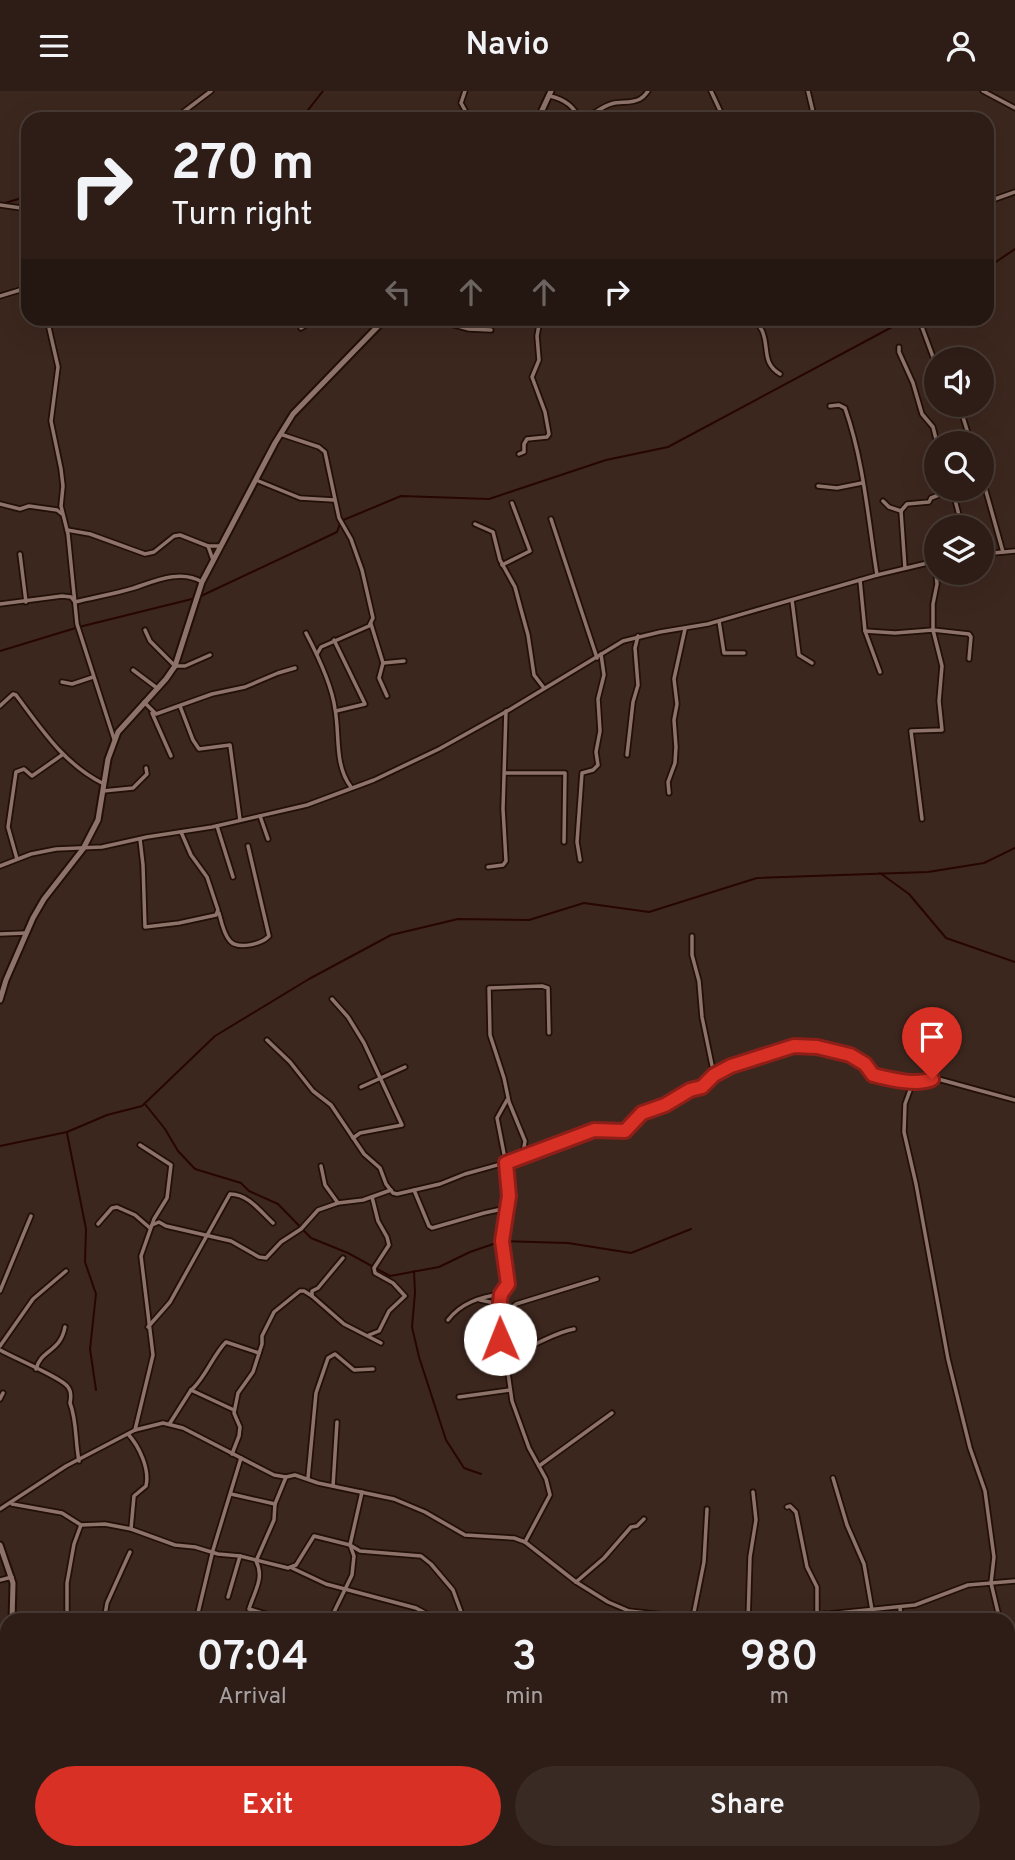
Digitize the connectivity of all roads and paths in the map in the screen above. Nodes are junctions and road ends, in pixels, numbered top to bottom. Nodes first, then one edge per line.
1 (211, 91) edge
2 (465, 91) edge
3 (648, 91) edge
4 (711, 91) edge
5 (808, 91) edge
6 (983, 91) edge
7 (551, 93) edge
8 (1015, 108) edge
9 (183, 112) edge
10 (466, 112) edge
11 (542, 112) edge
12 (575, 112) edge
13 (598, 112) edge
14 (721, 112) edge
15 (813, 112) dead end
16 (1015, 192) edge
17 (994, 200) edge
18 (0, 205) edge
19 (21, 208) edge
20 (21, 290) edge
21 (0, 296) edge
22 (49, 326) edge
23 (379, 326) edge
24 (456, 326) edge
25 (539, 326) edge
26 (758, 326) edge
27 (922, 326) edge
28 (491, 330) dead end
29 (899, 347) dead end
30 (929, 347) edge
31 (780, 374) dead end
32 (830, 406) dead end
33 (934, 431) edge
34 (280, 434) junction
35 (519, 454) dead end
36 (255, 480) junction
37 (862, 484) junction
38 (818, 486) dead end
39 (334, 500) junction
40 (883, 501) dead end
41 (930, 501) edge
42 (989, 501) edge
43 (512, 503) dead end
44 (0, 504) edge
45 (901, 511) junction
46 (62, 514) junction
47 (551, 519) dead end
48 (475, 524) dead end
49 (67, 530) junction
50 (208, 545) junction
51 (220, 546) junction
52 (1015, 551) edge
53 (1003, 552) junction
54 (994, 553) edge
55 (20, 554) dead end
56 (213, 560) junction
57 (924, 564) edge
58 (502, 565) junction
59 (905, 568) junction
60 (877, 575) junction
61 (860, 580) junction
62 (202, 582) junction
63 (937, 585) edge
64 (792, 600) junction
65 (75, 601) junction
66 (26, 602) junction
67 (0, 604) edge
68 (719, 621) junction
69 (371, 624) junction
70 (685, 629) junction
71 (145, 630) dead end
72 (933, 630) junction
73 (865, 631) junction
74 (306, 633) dead end
75 (638, 636) junction
76 (334, 640) junction
77 (744, 653) dead end
78 (317, 654) junction
79 (211, 655) dead end
80 (599, 656) junction
81 (969, 659) dead end
82 (404, 661) dead end
83 (383, 663) junction
84 (812, 663) dead end
85 (174, 666) junction
86 (295, 668) dead end
87 (134, 670) dead end
88 (880, 672) dead end
89 (93, 677) junction
90 (62, 681) dead end
91 (158, 688) junction
92 (544, 688) junction
93 (387, 696) dead end
94 (144, 702) junction
95 (180, 705) junction
96 (0, 706) edge
97 (336, 711) junction
98 (506, 711) junction
99 (152, 713) junction
100 (114, 739) junction
101 (62, 755) junction
102 (628, 755) dead end
103 (171, 756) dead end
104 (146, 768) dead end
105 (505, 773) junction
106 (104, 787) junction
107 (351, 787) junction
108 (669, 793) dead end
109 (260, 816) junction
110 (240, 820) junction
111 (922, 820) dead end
112 (217, 826) junction
113 (181, 832) junction
114 (140, 838) junction
115 (268, 839) dead end
116 (564, 842) dead end
117 (248, 846) dead end
118 (83, 849) junction
119 (17, 859) junction
120 (580, 860) dead end
121 (0, 866) edge
122 (488, 867) dead end
123 (233, 877) dead end
124 (218, 912) junction
125 (27, 933) junction
126 (0, 935) edge
127 (692, 936) dead end
128 (332, 999) dead end
129 (0, 1000) edge
130 (549, 1033) dead end
131 (267, 1040) dead end
132 (405, 1067) dead end
133 (714, 1075) junction
134 (379, 1079) junction
135 (913, 1082) junction
136 (361, 1087) dead end
137 (508, 1099) junction
138 (1015, 1100) edge
139 (353, 1138) junction
140 (140, 1145) dead end
141 (521, 1157) junction
142 (506, 1163) junction
143 (321, 1165) dead end
144 (391, 1190) junction
145 (414, 1190) junction
146 (372, 1197) junction
147 (338, 1203) junction
148 (508, 1208) junction
149 (32, 1216) dead end
150 (273, 1223) dead end
151 (98, 1224) dead end
152 (150, 1227) junction
153 (207, 1234) junction
154 (343, 1258) dead end
155 (66, 1271) dead end
156 (597, 1279) dead end
157 (0, 1291) edge
158 (501, 1294) junction
159 (312, 1297) junction
160 (478, 1299) junction
161 (499, 1310) junction
162 (448, 1320) dead end
163 (499, 1322) junction
164 (65, 1327) dead end
165 (148, 1327) junction
166 (574, 1329) dead end
167 (369, 1335) junction
168 (381, 1343) dead end
169 (0, 1348) edge
170 (259, 1353) junction
171 (505, 1353) junction
172 (36, 1369) junction
173 (373, 1369) dead end
174 (191, 1390) junction
175 (510, 1390) junction
176 (3, 1393) dead end
177 (460, 1397) dead end
178 (0, 1399) edge
179 (234, 1410) junction
180 (611, 1413) dead end
181 (337, 1422) dead end
182 (170, 1423) junction
183 (135, 1430) junction
184 (128, 1434) junction
185 (232, 1454) junction
186 (241, 1458) junction
187 (79, 1461) junction
188 (539, 1466) junction
189 (286, 1477) junction
190 (308, 1478) junction
191 (833, 1478) dead end
192 (333, 1486) junction
193 (362, 1492) junction
194 (753, 1492) dead end
195 (231, 1494) junction
196 (10, 1503) junction
197 (275, 1504) junction
198 (788, 1507) dead end
199 (0, 1509) edge
200 (707, 1509) dead end
201 (644, 1519) dead end
202 (81, 1525) junction
203 (131, 1529) junction
204 (525, 1542) junction
205 (0, 1545) edge
206 (350, 1545) junction
207 (130, 1552) dead end
208 (213, 1552) junction
209 (240, 1556) junction
210 (256, 1561) junction
211 (292, 1568) junction
212 (12, 1577) junction
213 (0, 1580) edge
214 (1015, 1581) edge
215 (576, 1582) junction
216 (991, 1583) junction
217 (347, 1588) junction
218 (229, 1597) dead end
219 (900, 1607) junction
220 (872, 1611) junction
221 (13, 1613) edge
222 (67, 1613) edge
223 (105, 1613) edge
224 (198, 1613) edge
225 (263, 1613) edge
226 (334, 1613) edge
227 (426, 1613) edge
228 (461, 1613) edge
229 (640, 1613) edge
230 (694, 1613) edge
231 (748, 1613) edge
232 (817, 1613) edge
233 (840, 1613) edge
234 (900, 1613) edge
235 (998, 1613) edge

1 - 9 street
2 - 10 street
3 - 13 street
4 - 14 street
5 - 15 street
6 - 8 street
7 - 11 main road
7 - 12 street
16 - 17 street
18 - 19 street
20 - 21 street
22 - 46 street
23 - 34 main road
24 - 28 street
25 - 35 street
26 - 31 street
27 - 30 street
29 - 33 street
32 - 37 street
34 - 36 main road
34 - 39 street
36 - 39 street
36 - 51 main road
37 - 38 street
37 - 60 street
39 - 69 street
40 - 45 street
41 - 45 street
42 - 53 street
43 - 58 street
44 - 46 street
45 - 59 street
46 - 49 street
47 - 80 street
48 - 58 street
49 - 50 street
49 - 65 street
50 - 51 street
50 - 56 street
51 - 56 main road
52 - 53 street
53 - 54 street
55 - 66 street
56 - 62 main road
57 - 59 street
58 - 92 street
59 - 60 street
60 - 61 street
61 - 64 street
61 - 73 street
62 - 65 street
62 - 85 main road
63 - 72 street
64 - 68 street
64 - 84 street
65 - 66 street
65 - 89 street
66 - 67 street
68 - 70 street
68 - 77 street
69 - 76 street
69 - 83 street
70 - 75 street
70 - 108 street
71 - 85 street
72 - 73 street
72 - 81 street
72 - 111 street
73 - 88 street
74 - 78 street
75 - 80 street
75 - 102 street
76 - 78 street
76 - 97 street
78 - 97 street
79 - 85 street
80 - 92 street
80 - 120 street
82 - 83 street
83 - 93 street
85 - 91 main road
86 - 95 street
87 - 91 street
89 - 90 street
89 - 100 street
91 - 94 main road
92 - 98 street
94 - 99 street
94 - 100 main road
95 - 99 street
95 - 110 street
96 - 101 street
97 - 107 street
98 - 105 street
98 - 107 street
99 - 103 street
100 - 106 main road
101 - 106 street
101 - 119 street
104 - 106 street
105 - 116 street
105 - 122 street
106 - 118 main road
107 - 109 street
109 - 110 street
109 - 115 street
110 - 112 street
112 - 113 street
112 - 123 street
113 - 114 street
113 - 124 street
114 - 118 street
114 - 124 street
117 - 124 street
118 - 119 street
118 - 125 main road
119 - 121 street
125 - 126 street
125 - 129 main road
127 - 133 street
128 - 134 street
130 - 137 street
131 - 139 street
132 - 134 street
133 - 135 street
133 - 141 street
134 - 136 street
134 - 139 street
135 - 138 street
135 - 216 street
137 - 141 street
137 - 142 street
139 - 144 street
140 - 152 street
141 - 142 street
142 - 145 street
142 - 148 street
143 - 147 street
144 - 145 street
144 - 146 street
145 - 148 street
146 - 147 street
146 - 167 street
147 - 153 street
148 - 158 street
149 - 157 street
150 - 153 street
151 - 152 street
152 - 153 street
152 - 165 street
153 - 165 street
154 - 159 street
155 - 169 street
156 - 163 street
158 - 160 street
158 - 161 street
159 - 167 street
159 - 170 street
160 - 161 street
160 - 162 street
161 - 163 street
163 - 171 street
164 - 172 street
165 - 183 street
166 - 171 street
167 - 168 street
169 - 172 street
170 - 174 street
170 - 179 street
171 - 175 street
172 - 187 street
173 - 190 street
174 - 179 street
174 - 182 street
175 - 177 street
175 - 188 street
176 - 178 street
179 - 185 street
180 - 188 street
181 - 192 street
182 - 183 street
182 - 185 street
183 - 184 street
184 - 187 street
184 - 203 street
185 - 186 street
186 - 189 street
186 - 195 street
187 - 196 street
188 - 204 street
189 - 190 street
189 - 197 street
190 - 192 street
191 - 220 street
192 - 193 street
193 - 204 street
193 - 206 street
194 - 231 street
195 - 197 street
195 - 208 street
196 - 199 street
196 - 202 street
197 - 210 street
198 - 232 street
200 - 230 street
201 - 215 street
202 - 203 street
202 - 222 street
203 - 208 street
204 - 215 street
205 - 212 main road
206 - 211 street
206 - 217 street
206 - 228 street
207 - 223 street
208 - 209 street
208 - 224 street
209 - 210 street
209 - 218 street
210 - 211 street
210 - 225 street
211 - 217 street
212 - 213 street
212 - 221 main road
214 - 216 street
215 - 229 street
216 - 219 street
216 - 235 street
217 - 226 street
217 - 227 street
219 - 220 street
219 - 234 street
220 - 233 street

